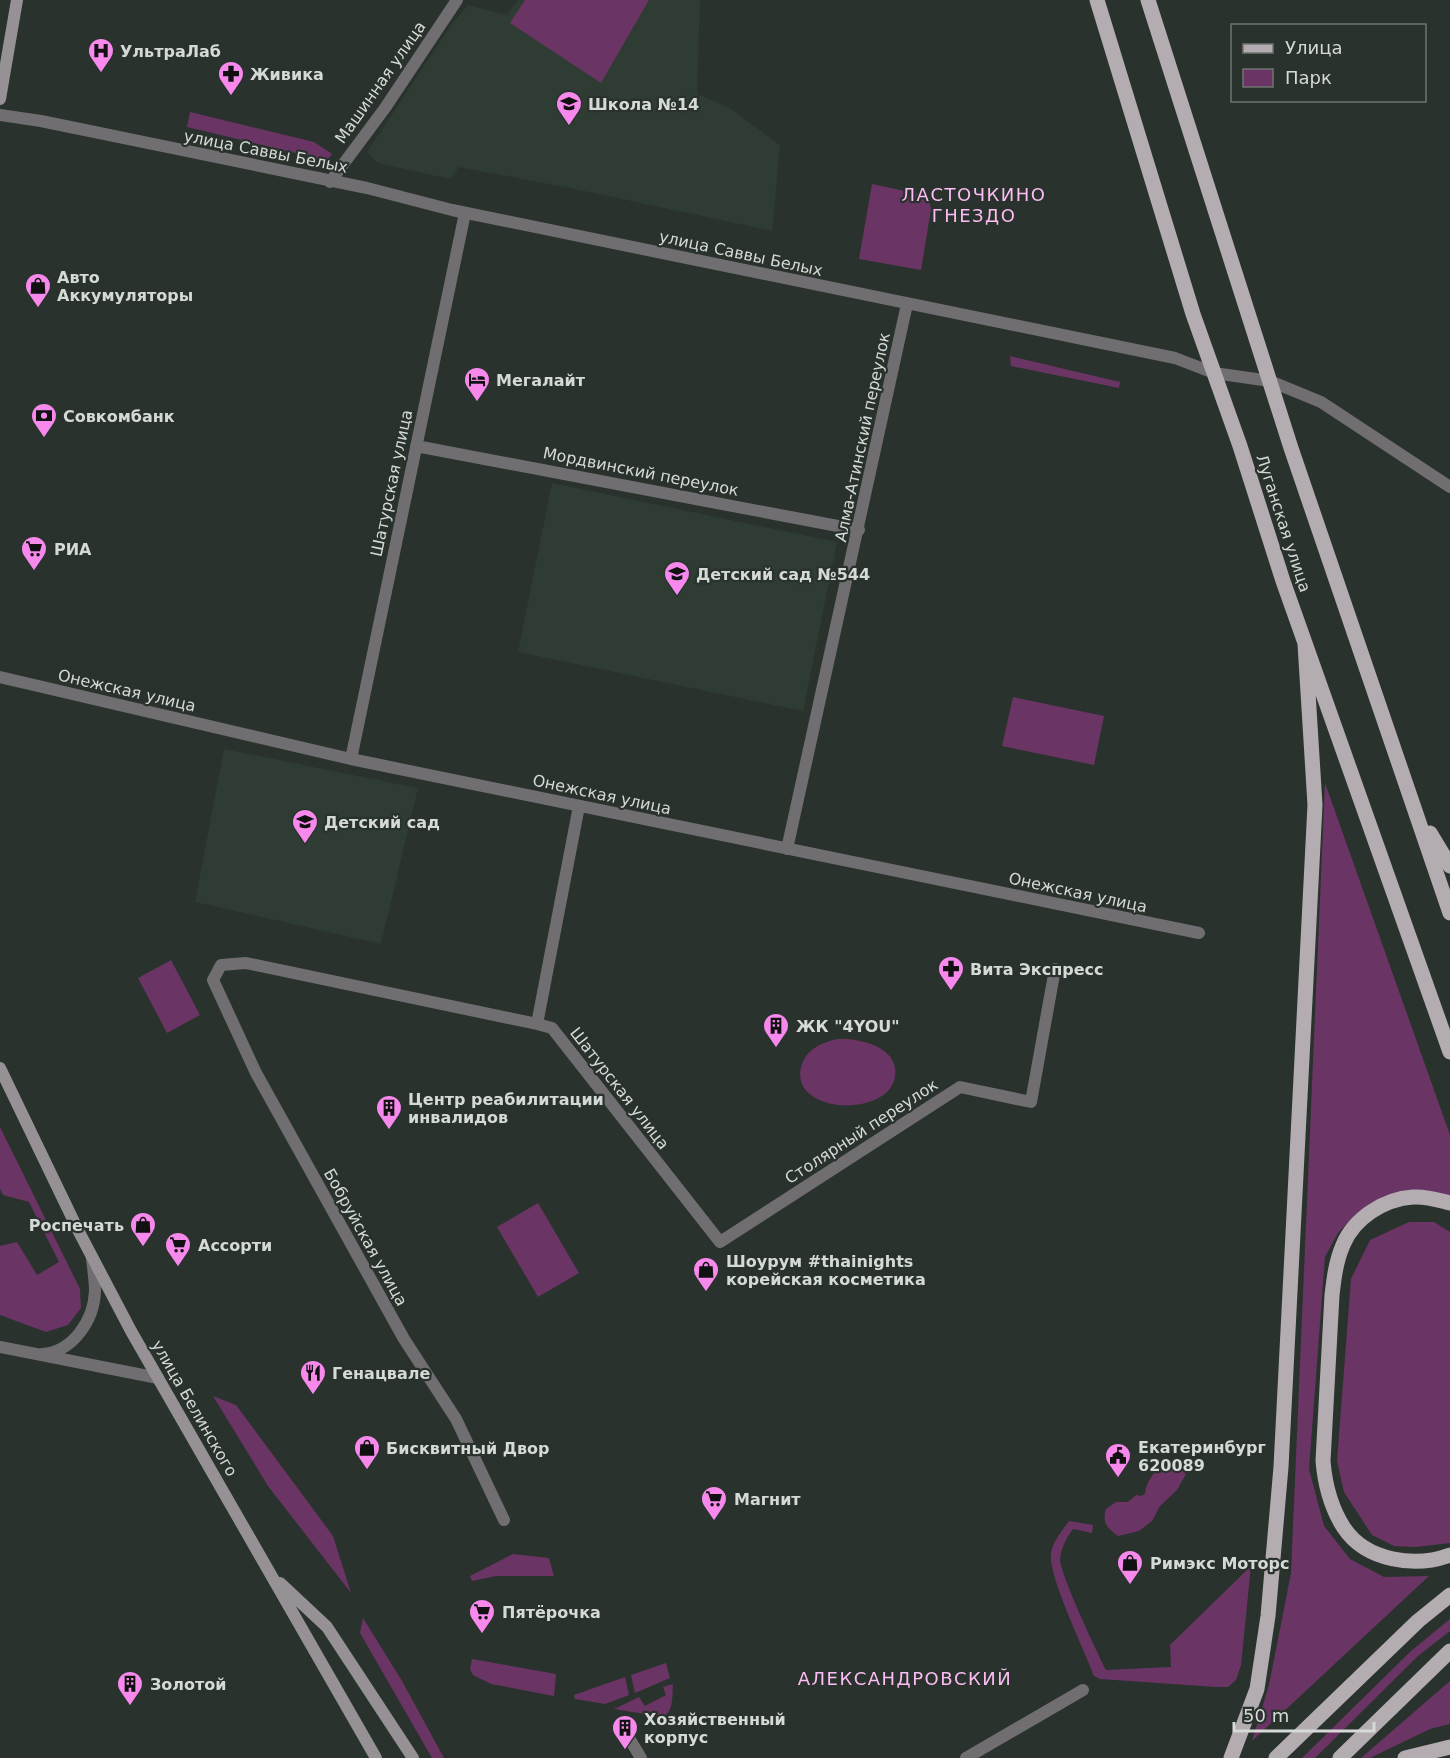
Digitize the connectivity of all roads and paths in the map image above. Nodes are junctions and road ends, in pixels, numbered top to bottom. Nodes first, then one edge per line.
1 (17, 0) edge
2 (457, 0) edge
3 (1097, 0) edge
4 (1148, 0) edge
5 (0, 99) edge
6 (0, 115) edge
7 (330, 182) junction
8 (465, 213) junction
9 (907, 304) junction
10 (1214, 373) junction
11 (1270, 381) junction
12 (416, 446) junction
13 (1450, 487) edge
14 (859, 530) junction
15 (1305, 644) junction
16 (0, 677) edge
17 (351, 759) junction
18 (1403, 775) junction
19 (579, 806) junction
20 (787, 849) junction
21 (1450, 866) edge
22 (1450, 914) edge
23 (1199, 933) dead end
24 (1055, 969) dead end
25 (537, 1024) junction
26 (1450, 1052) edge
27 (0, 1068) edge
28 (1450, 1203) edge
29 (720, 1242) joint
30 (92, 1258) junction
31 (0, 1347) edge
32 (35, 1355) junction
33 (158, 1378) junction
34 (504, 1520) dead end
35 (1450, 1555) edge
36 (273, 1576) junction
37 (1450, 1595) edge
38 (1450, 1651) edge
39 (1083, 1690) dead end
40 (623, 1728) dead end
41 (1450, 1747) edge
42 (376, 1758) edge
43 (413, 1758) edge
44 (641, 1758) edge
45 (966, 1758) edge
46 (1231, 1758) edge
47 (1276, 1758) edge
48 (1340, 1758) edge
49 (1405, 1758) edge

1 - 5 main road
2 - 7 street, Машинная улица
3 - 10 main road, Луганская улица
4 - 11 main road, Луганская улица
6 - 7 street, улица Саввы Белых
7 - 8 street, улица Саввы Белых
8 - 9 street, улица Саввы Белых
8 - 12 street, Шатурская улица
9 - 10 street, улица Саввы Белых
9 - 14 street, Алма-Атинский переулок
10 - 11 street, улица Саввы Белых
10 - 15 main road, Луганская улица
11 - 13 street, улица Саввы Белых
11 - 18 main road, Луганская улица
12 - 14 street, Мордвинский переулок
12 - 17 street, Шатурская улица
14 - 20 street, Алма-Атинский переулок
15 - 26 main road, Луганская улица
15 - 46 main road
16 - 17 street, Онежская улица
17 - 19 street, Онежская улица
18 - 21 main road
18 - 22 main road, Луганская улица
19 - 20 street, Онежская улица
19 - 25 street
20 - 23 street, Онежская улица
24 - 29 street, Столярный переулок
25 - 29 street, Шатурская улица
25 - 34 street, Бобруйская улица
27 - 30 main road, улица Белинского
28 - 35 main road
30 - 32 street
30 - 33 main road, улица Белинского
31 - 32 street
32 - 33 street
33 - 36 main road, улица Белинского
36 - 42 main road, улица Белинского
36 - 43 main road
37 - 47 main road
38 - 48 main road
39 - 45 street
40 - 44 street
41 - 49 main road

